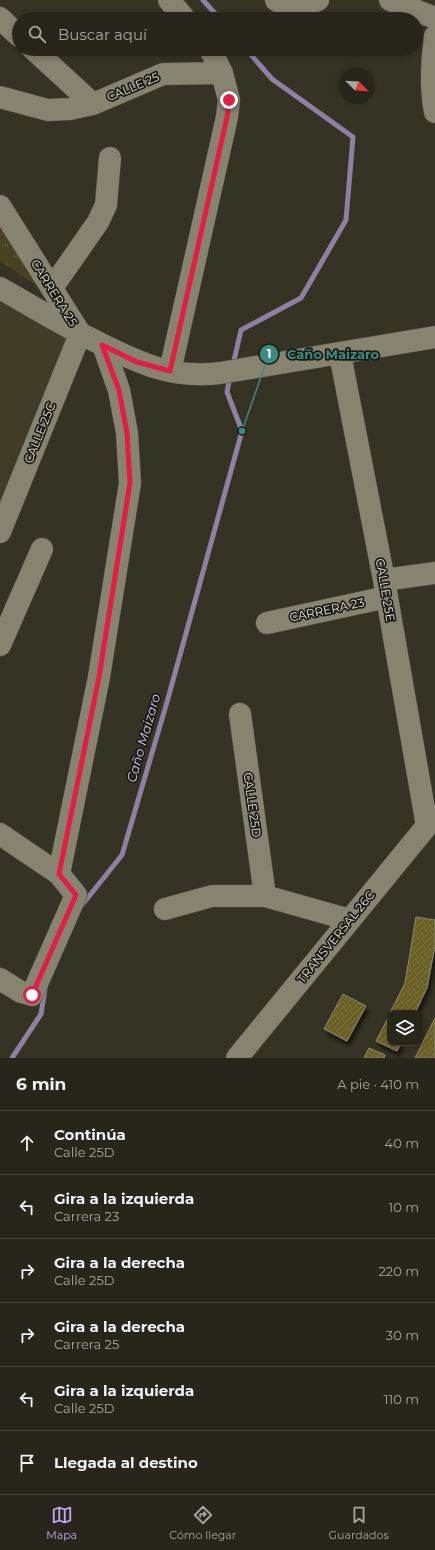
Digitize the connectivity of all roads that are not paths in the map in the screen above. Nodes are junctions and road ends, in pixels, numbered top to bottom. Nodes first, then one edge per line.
1 (169, 0) edge
2 (318, 0) edge
3 (390, 0) edge
4 (282, 3) edge
5 (179, 12) edge
6 (420, 12) edge
7 (423, 13) edge
8 (0, 18) edge
9 (435, 18) edge
10 (12, 29) edge
11 (435, 36) edge
12 (41, 56) edge
13 (214, 56) edge
14 (222, 73) junction
15 (0, 97) edge
16 (93, 104) junction
17 (435, 112) edge
18 (110, 158) dead end
19 (0, 207) edge
20 (0, 288) edge
21 (52, 288) junction
22 (80, 334) junction
23 (435, 337) edge
24 (102, 345) junction
25 (340, 354) junction
26 (170, 371) junction
27 (0, 532) edge
28 (42, 549) dead end
29 (435, 573) edge
30 (386, 589) junction
31 (5, 618) edge
32 (267, 623) dead end
33 (0, 645) edge
34 (240, 714) dead end
35 (431, 821) edge
36 (0, 834) edge
37 (59, 874) junction
38 (265, 896) junction
39 (165, 909) dead end
40 (350, 920) junction
41 (0, 979) edge
42 (237, 1058) edge

1 - 5 street
2 - 4 street
3 - 6 street
7 - 9 street
8 - 10 street
11 - 17 street
12 - 16 street
13 - 14 street
14 - 16 street, CALLE 25
14 - 26 street
15 - 16 street, CALLE 25
18 - 21 street
19 - 21 street, CARRERA 25
20 - 22 street
21 - 22 street, CARRERA 25
22 - 24 street, CARRERA 25
22 - 27 street, CALLE 25C
23 - 25 street, CARRERA 25
24 - 26 street, CARRERA 25
24 - 37 street
25 - 26 street, CARRERA 25
25 - 30 street, CALLE 25E
28 - 31 street
29 - 30 street, CARRERA 23
30 - 32 street, CARRERA 23
30 - 35 street, CALLE 25E
31 - 33 street
34 - 38 street, CALLE 25D
35 - 40 street, TRANSVERSAL 26C
36 - 37 street
37 - 41 street
38 - 39 street
38 - 40 street
40 - 42 street, TRANSVERSAL 26C

